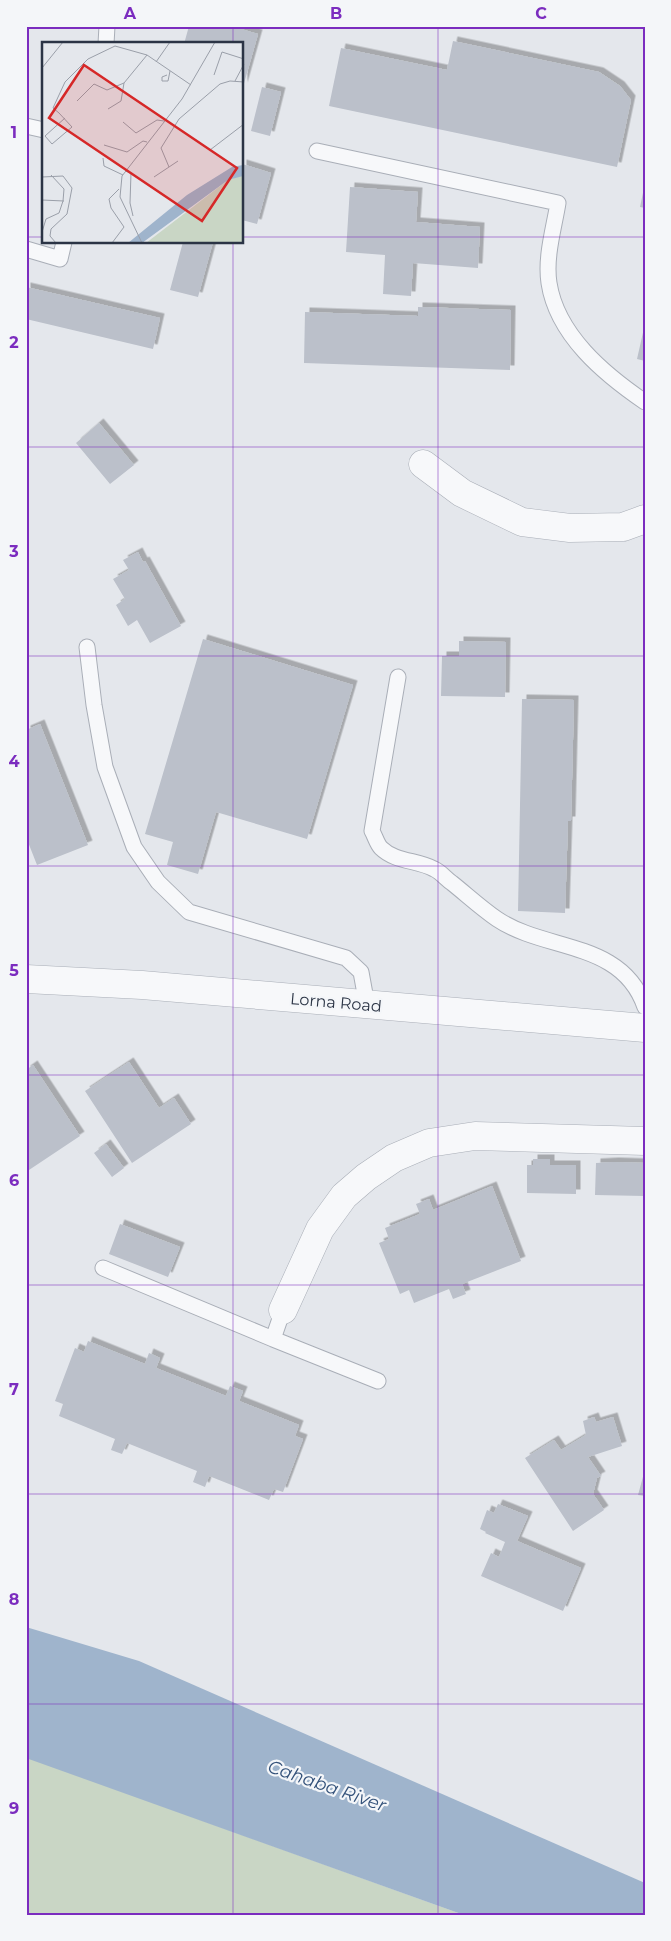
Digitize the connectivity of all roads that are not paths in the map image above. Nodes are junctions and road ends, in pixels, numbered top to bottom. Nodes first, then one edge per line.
1 (107, 26) edge
2 (106, 42) edge
3 (26, 126) edge
4 (42, 130) edge
5 (317, 151) dead end
6 (64, 244) edge
7 (26, 249) edge
8 (645, 402) edge
9 (423, 464) dead end
10 (645, 519) edge
11 (88, 647) dead end
12 (398, 677) dead end
13 (26, 979) edge
14 (367, 1005) junction
15 (645, 1007) edge
16 (645, 1028) edge
17 (645, 1141) edge
18 (103, 1268) dead end
19 (283, 1310) joint
20 (273, 1339) junction
21 (378, 1381) dead end

1 - 2 lane
3 - 4 lane
5 - 8 lane
6 - 7 lane
9 - 10 street
11 - 14 lane
12 - 15 lane
13 - 14 street, Lorna Road
14 - 16 street, Lorna Road
17 - 19 street
18 - 20 lane
19 - 20 lane
20 - 21 lane

